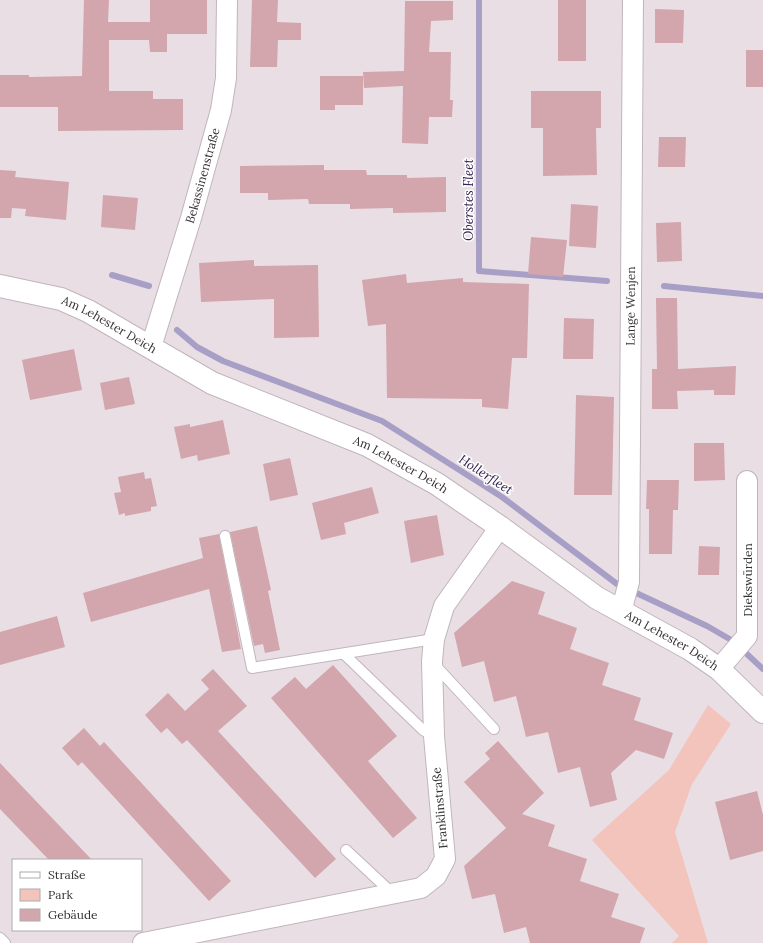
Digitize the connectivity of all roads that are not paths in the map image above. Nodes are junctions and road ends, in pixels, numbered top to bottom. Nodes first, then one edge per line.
1 (227, 0) edge
2 (632, 0) edge
3 (0, 286) edge
4 (151, 347) junction
5 (747, 480) dead end
6 (500, 527) junction
7 (225, 536) dead end
8 (625, 596) junction
9 (434, 639) junction
10 (344, 654) junction
11 (432, 662) junction
12 (719, 669) junction
13 (763, 712) edge
14 (494, 729) dead end
15 (434, 736) junction
16 (346, 850) dead end
17 (392, 893) junction
18 (0, 938) edge
19 (5, 943) edge
20 (143, 943) edge

1 - 4 street, Bekassinenstraße
2 - 8 street, Lange Wenjen
3 - 4 street, Am Lehester Deich
4 - 6 street, Am Lehester Deich
5 - 12 street, Diekswürden
6 - 8 street, Am Lehester Deich
6 - 9 street, Franklinstraße
7 - 10 lane
8 - 12 street, Am Lehester Deich
9 - 10 lane
9 - 11 street, Franklinstraße
10 - 15 lane
11 - 14 lane
11 - 15 street, Franklinstraße
12 - 13 street, Am Lehester Deich
15 - 17 street, Franklinstraße
16 - 17 lane
17 - 20 street, Franklinstraße
18 - 19 lane

